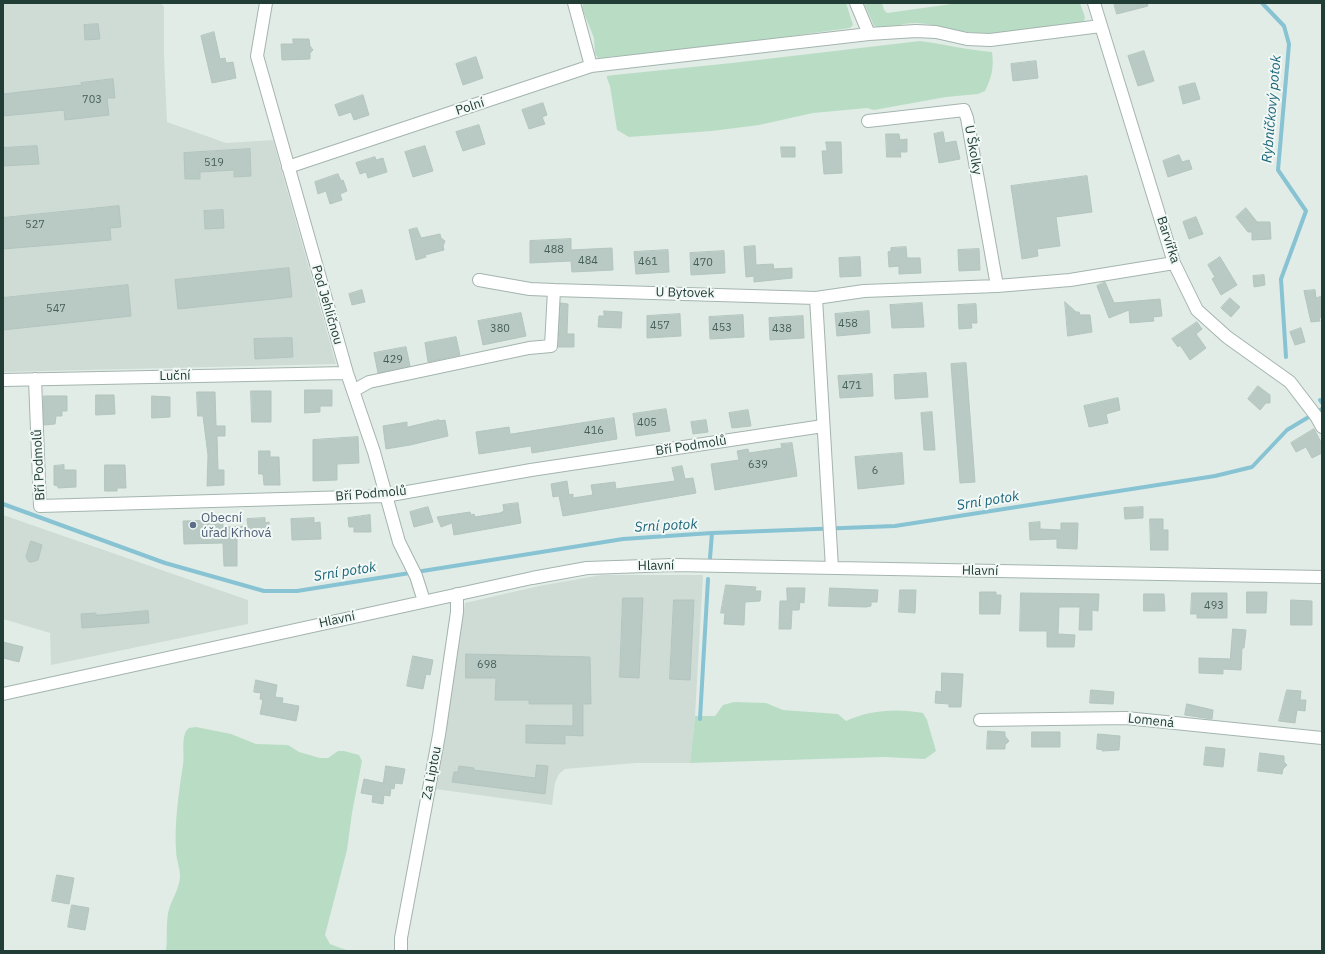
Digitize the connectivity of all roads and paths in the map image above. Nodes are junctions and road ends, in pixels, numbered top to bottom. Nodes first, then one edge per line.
1 (266, 3) edge
2 (574, 3) edge
3 (856, 3) edge
4 (1094, 3) edge
5 (1101, 26) junction
6 (869, 34) junction
7 (591, 66) junction
8 (868, 121) dead end
9 (288, 167) junction
10 (1174, 263) junction
11 (479, 280) dead end
12 (997, 286) junction
13 (554, 290) junction
14 (816, 298) junction
15 (346, 373) junction
16 (35, 379) junction
17 (3, 380) edge
18 (353, 391) junction
19 (1316, 416) edge
20 (823, 426) junction
21 (385, 496) junction
22 (832, 568) junction
23 (1322, 577) edge
24 (457, 594) junction
25 (424, 601) junction
26 (3, 694) edge
27 (980, 720) dead end
28 (1322, 738) edge
29 (401, 951) edge

1 - 9 street, Pod Jehličnou
2 - 7 street
3 - 6 street
4 - 5 street, Barvířka
5 - 6 street, Polní
5 - 10 street, Barvířka
6 - 7 street, Polní
7 - 9 street, Polní
8 - 12 street, U Školky
9 - 15 street, Pod Jehličnou
10 - 12 street
10 - 19 street, Barvířka
11 - 13 street, U Bytovek
12 - 14 street
13 - 14 street, U Bytovek
13 - 18 street
14 - 20 street
15 - 16 street, Luční
15 - 18 street, Pod Jehličnou
16 - 17 street, Luční
16 - 21 street, Bří Podmolů
18 - 21 street, Pod Jehličnou
20 - 21 street, Bří Podmolů
20 - 22 street
21 - 25 street, Pod Jehličnou
22 - 23 street, Hlavní
22 - 24 street, Hlavní
24 - 25 street, Hlavní
24 - 29 street, Za Liptou
25 - 26 street, Hlavní
27 - 28 street, Lomená

